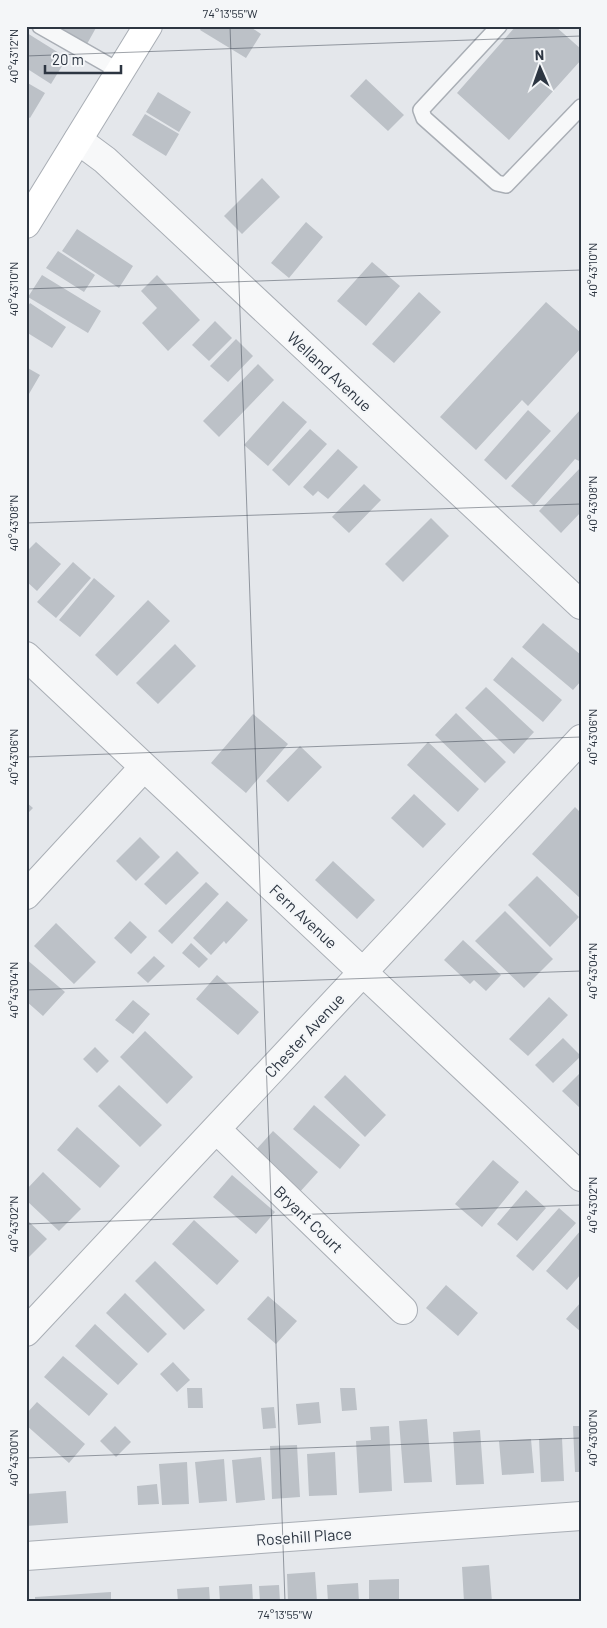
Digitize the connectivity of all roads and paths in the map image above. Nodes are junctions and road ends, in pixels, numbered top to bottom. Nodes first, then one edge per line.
1 (40, 26) edge
2 (148, 26) edge
3 (499, 26) edge
4 (119, 71) junction
5 (581, 107) edge
6 (78, 140) junction
7 (26, 224) edge
8 (581, 605) edge
9 (26, 656) edge
10 (581, 739) edge
11 (144, 767) junction
12 (26, 895) edge
13 (363, 972) junction
14 (216, 1129) junction
15 (581, 1177) edge
16 (403, 1310) dead end
17 (26, 1332) edge
18 (581, 1516) edge
19 (26, 1556) edge

1 - 4 lane
2 - 4 main road
3 - 5 lane
4 - 6 main road
6 - 7 main road
6 - 8 street, Welland Avenue
9 - 11 street, Fern Avenue
10 - 13 street, Chester Avenue
11 - 12 street
11 - 13 street, Fern Avenue
13 - 14 street, Chester Avenue
13 - 15 street, Fern Avenue
14 - 16 street, Bryant Court
14 - 17 street, Chester Avenue
18 - 19 street, Rosehill Place

